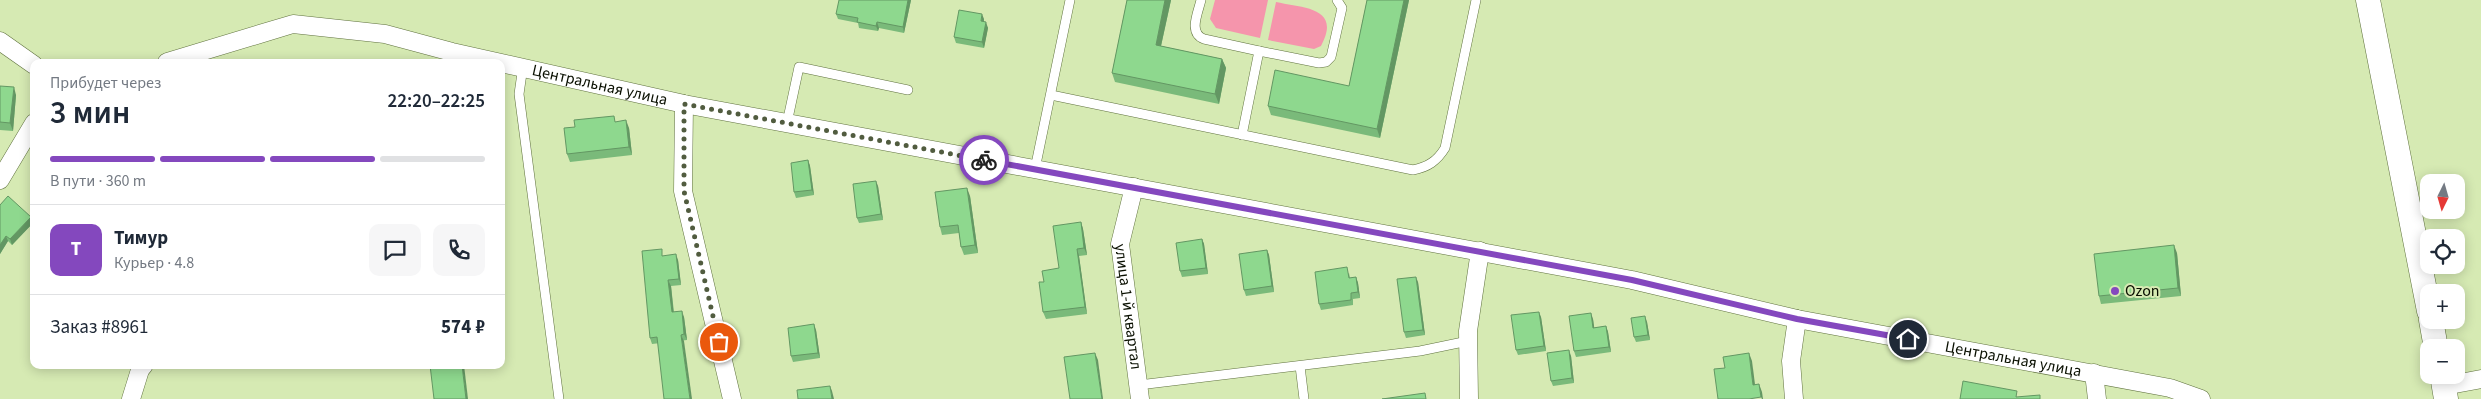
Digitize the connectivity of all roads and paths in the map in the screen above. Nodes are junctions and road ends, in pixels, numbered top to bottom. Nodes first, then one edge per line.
1 (1070, 0) edge
2 (1201, 0) edge
3 (1337, 0) edge
4 (1476, 0) edge
5 (2368, 0) edge
6 (0, 41) edge
7 (1259, 51) junction
8 (177, 59) edge
9 (488, 59) edge
10 (30, 61) edge
11 (505, 62) edge
12 (523, 66) junction
13 (908, 90) dead end
14 (1051, 95) junction
15 (684, 104) junction
16 (787, 123) junction
17 (30, 129) edge
18 (1242, 135) junction
19 (6, 162) edge
20 (1035, 169) junction
21 (0, 180) edge
22 (1134, 187) junction
23 (1480, 251) junction
24 (2424, 284) edge
25 (1797, 319) junction
26 (1468, 341) junction
27 (1300, 366) junction
28 (141, 369) edge
29 (2094, 373) junction
30 (2481, 379) edge
31 (2444, 387) edge
32 (1140, 392) edge
33 (131, 399) edge
34 (559, 399) edge
35 (732, 399) edge
36 (1304, 399) edge
37 (1469, 399) edge
38 (1794, 399) edge
39 (2097, 399) edge
40 (2200, 399) edge

1 - 14 lane
2 - 7 lane
3 - 7 lane
4 - 18 lane
5 - 24 main road
6 - 10 street
7 - 18 lane
8 - 9 street, Центральная улица
11 - 12 street, Центральная улица
12 - 15 street, Центральная улица
12 - 34 lane
13 - 16 lane
14 - 18 lane
14 - 20 lane
15 - 16 street, Центральная улица
15 - 35 street
16 - 20 street, Центральная улица
17 - 19 street
19 - 21 street
20 - 22 street, Центральная улица
22 - 23 street, Центральная улица
22 - 32 street, улица 1-й квартал
23 - 25 street, Центральная улица
23 - 26 street
25 - 29 street, Центральная улица
25 - 38 street
26 - 27 lane
26 - 37 street
27 - 32 lane
27 - 36 lane
28 - 33 street
29 - 39 street
29 - 40 street, Центральная улица
30 - 31 street

